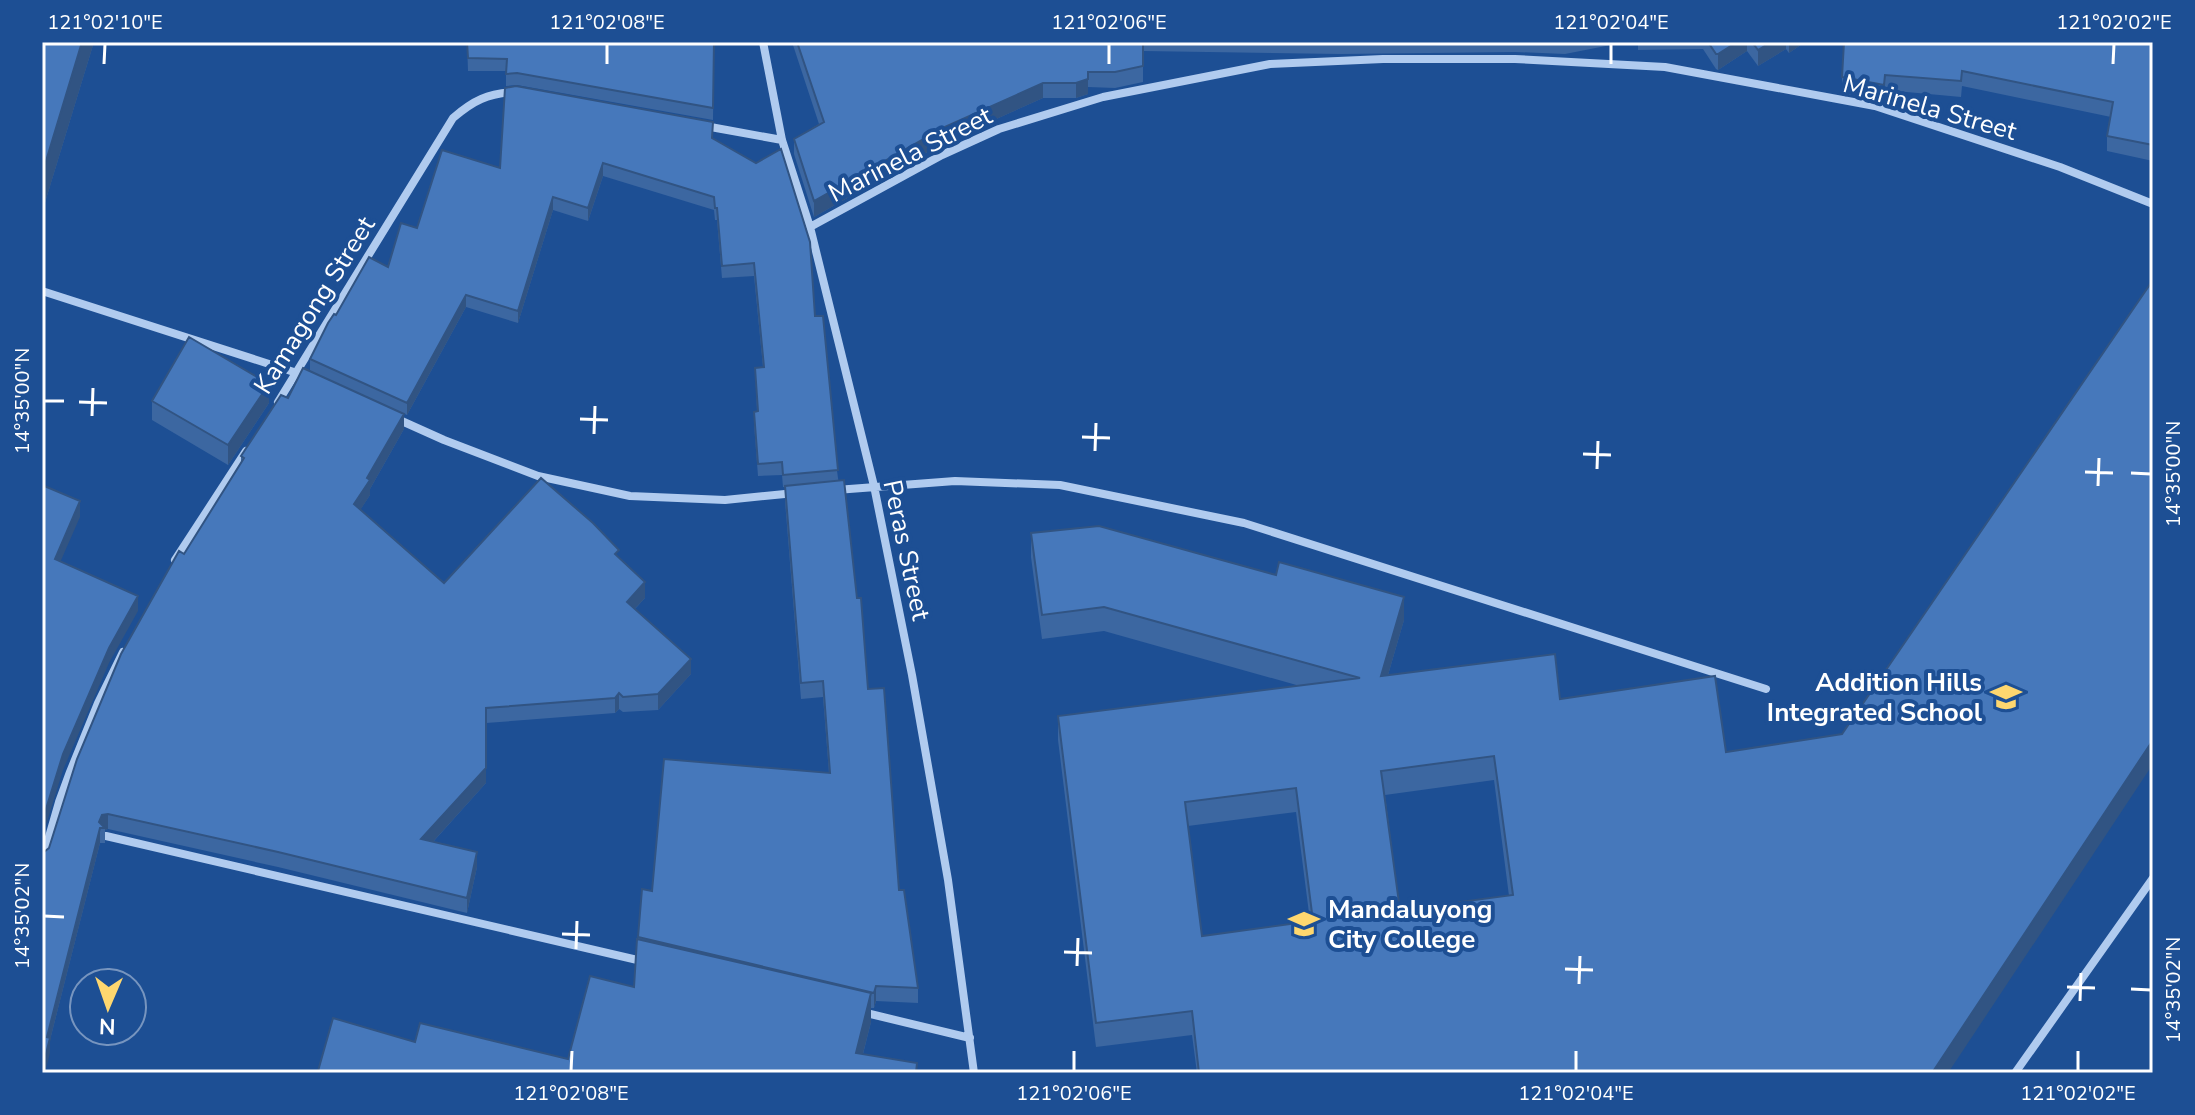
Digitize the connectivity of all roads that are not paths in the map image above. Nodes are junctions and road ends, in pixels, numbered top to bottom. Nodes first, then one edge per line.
1 (763, 42) edge
2 (531, 95) edge
3 (688, 123) edge
4 (782, 140) junction
5 (2153, 204) edge
6 (810, 227) junction
7 (42, 291) edge
8 (297, 373) junction
9 (324, 385) edge
10 (271, 412) edge
11 (390, 416) edge
12 (254, 438) edge
13 (874, 486) junction
14 (829, 490) edge
15 (799, 493) edge
16 (169, 570) edge
17 (131, 639) edge
18 (1766, 689) dead end
19 (106, 836) edge
20 (42, 861) edge
21 (2153, 878) edge
22 (661, 966) edge
23 (846, 1009) edge
24 (970, 1038) junction
25 (974, 1073) edge
26 (2015, 1073) edge

1 - 4 street, Peras Street
2 - 8 street, Kamagong Street
3 - 4 street
4 - 6 street, Peras Street
5 - 6 street, Marinela Street
6 - 13 street, Peras Street
7 - 8 street
8 - 9 street
8 - 10 street, Kamagong Street
11 - 15 street
12 - 16 street
13 - 14 street
13 - 18 street
13 - 24 street, Peras Street
17 - 20 street
19 - 22 street
21 - 26 street
23 - 24 street
24 - 25 street, Peras Street

